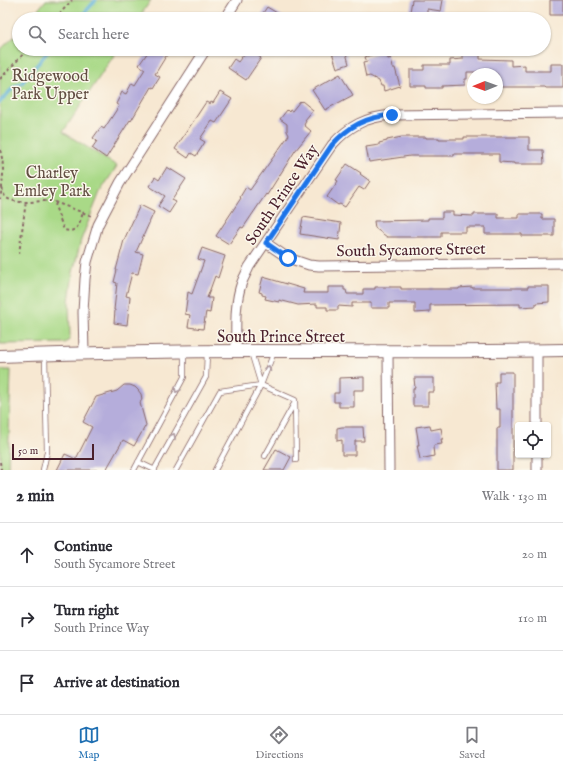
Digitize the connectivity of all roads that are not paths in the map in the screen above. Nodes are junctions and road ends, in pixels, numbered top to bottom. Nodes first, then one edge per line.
1 (237, 0) edge
2 (229, 12) edge
3 (202, 56) edge
4 (563, 113) edge
5 (266, 243) junction
6 (563, 262) edge
7 (537, 350) junction
8 (563, 350) edge
9 (251, 351) junction
10 (184, 352) junction
11 (207, 352) junction
12 (236, 352) junction
13 (274, 352) junction
14 (388, 352) junction
15 (84, 353) junction
16 (45, 354) junction
17 (0, 356) edge
18 (261, 385) junction
19 (295, 400) junction
20 (537, 422) edge
21 (265, 456) dead end
22 (537, 458) edge
23 (296, 460) dead end
24 (138, 462) junction
25 (43, 470) edge
26 (134, 470) edge
27 (154, 470) edge
28 (176, 470) edge
29 (215, 470) edge
30 (389, 470) edge
31 (537, 470) edge

1 - 2 street
3 - 15 street
4 - 5 street, South Prince Way
5 - 6 street, South Sycamore Street
5 - 12 street, South Prince Way
7 - 8 street, South Prince Street
7 - 14 street, South Prince Street
7 - 20 street
9 - 12 street, South Prince Street
9 - 13 street, South Prince Street
9 - 18 lane
10 - 11 street, South Prince Street
10 - 15 street, South Prince Street
10 -> 24 lane
11 - 12 street, South Prince Street
27 -> 11 lane
13 - 14 street, South Prince Street
18 -> 13 lane
14 - 30 street
15 - 16 street, South Prince Street
16 - 17 street, South Prince Street
16 - 25 lane
18 - 19 lane
18 - 28 lane
18 - 29 lane
19 - 21 lane
19 - 23 lane
22 - 31 street
24 - 26 lane
24 - 27 lane

